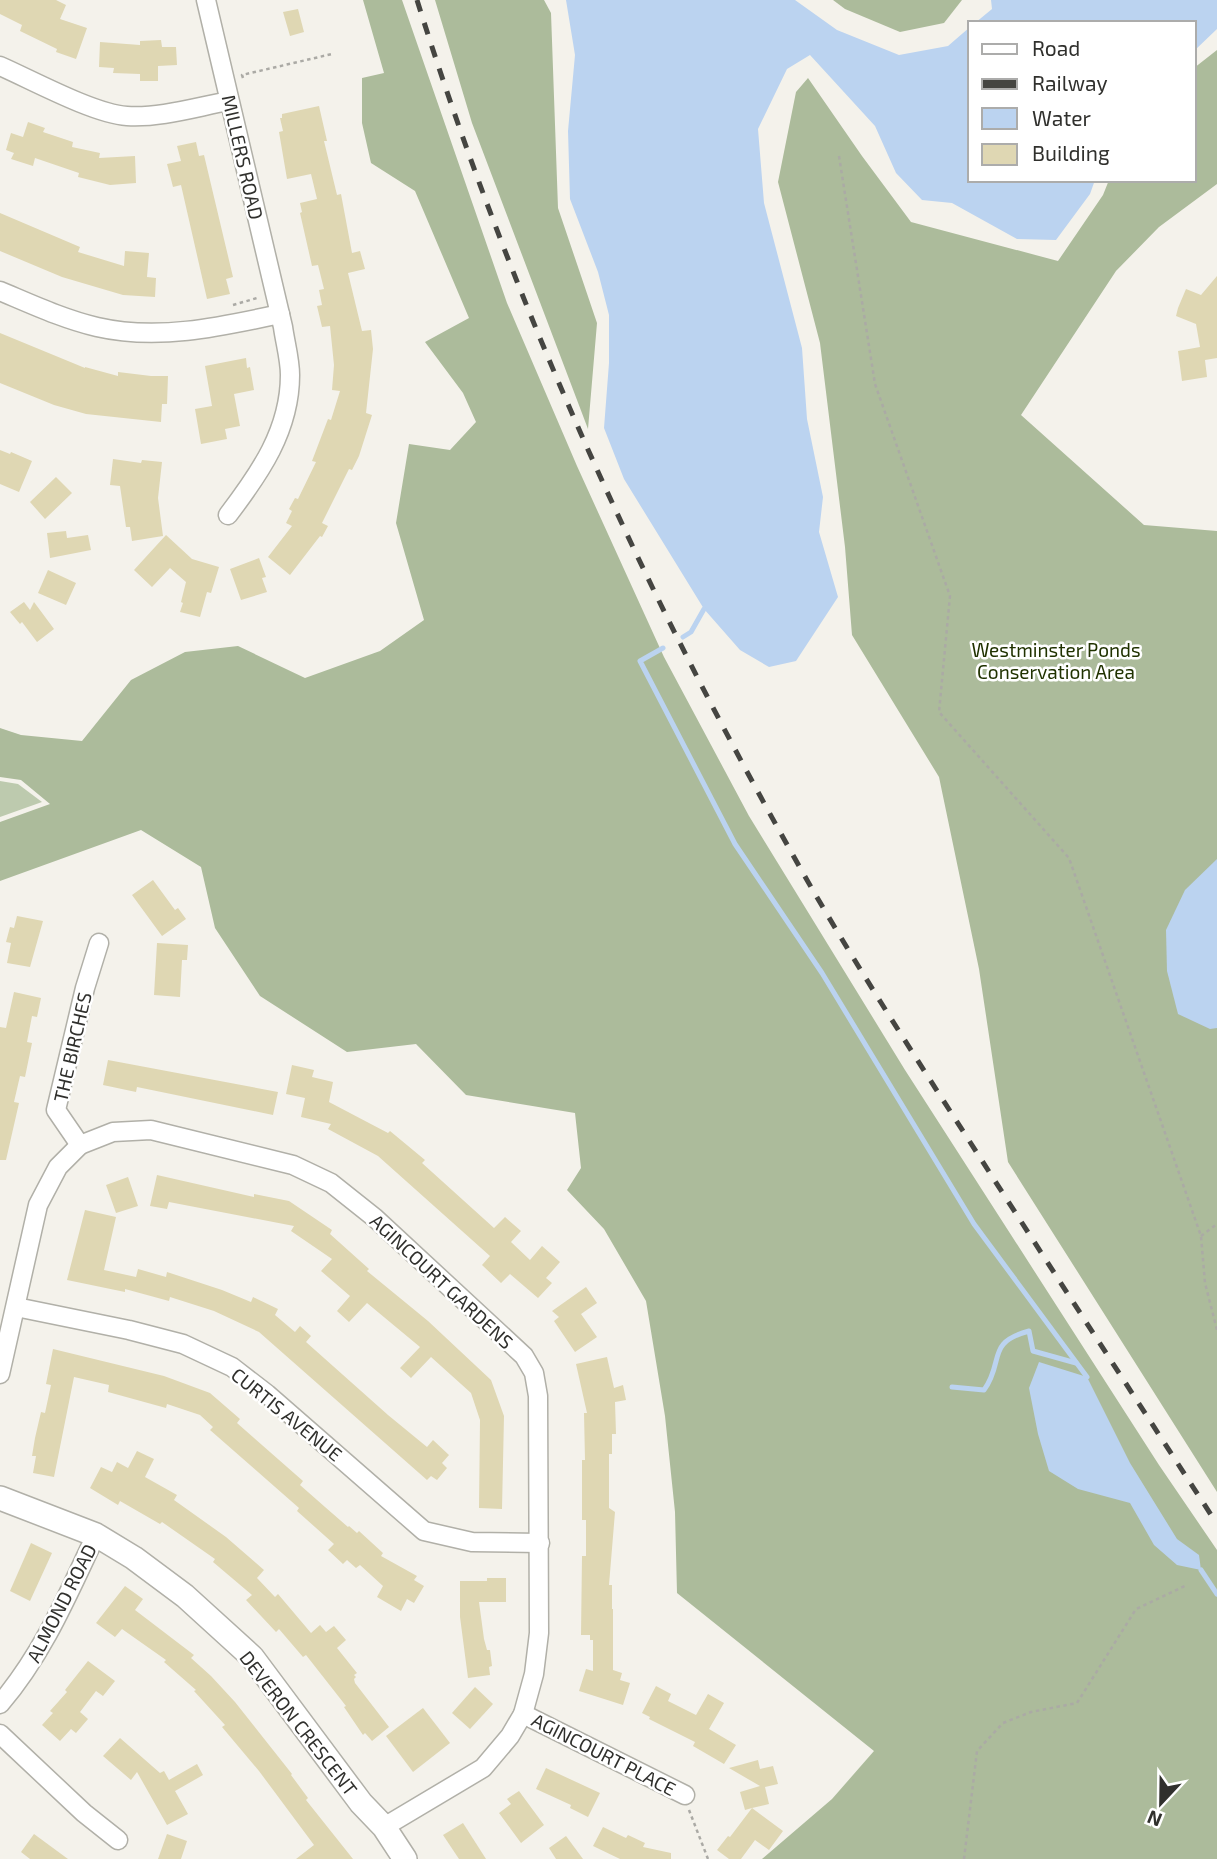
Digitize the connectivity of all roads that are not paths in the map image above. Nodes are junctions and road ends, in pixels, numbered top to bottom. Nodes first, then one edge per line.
1 (206, 0) edge
2 (0, 66) edge
3 (229, 101) junction
4 (0, 291) edge
5 (280, 314) junction
6 (228, 515) dead end
7 (99, 943) dead end
8 (80, 1145) junction
9 (16, 1307) junction
10 (0, 1374) edge
11 (0, 1498) edge
12 (96, 1535) junction
13 (540, 1543) junction
14 (0, 1704) edge
15 (523, 1714) junction
16 (0, 1734) edge
17 (685, 1795) road end
18 (384, 1827) junction
19 (118, 1840) dead end
20 (405, 1859) edge

1 - 3 street, MILLERS ROAD
2 - 3 street
3 - 5 street, MILLERS ROAD
4 - 5 street
5 - 6 street, MILLERS ROAD
7 - 8 street, THE BIRCHES
8 - 9 street, AGINCOURT GARDENS
8 - 13 street, AGINCOURT GARDENS
9 - 10 street, AGINCOURT GARDENS
9 - 13 street, CURTIS AVENUE
11 - 12 street, DEVERON CRESCENT
12 - 14 street, ALMOND ROAD
12 - 18 street, DEVERON CRESCENT
13 - 15 street, AGINCOURT GARDENS
15 - 17 street, AGINCOURT PLACE
15 - 18 street, AGINCOURT GARDENS
16 - 19 street
18 - 20 street, DEVERON CRESCENT

